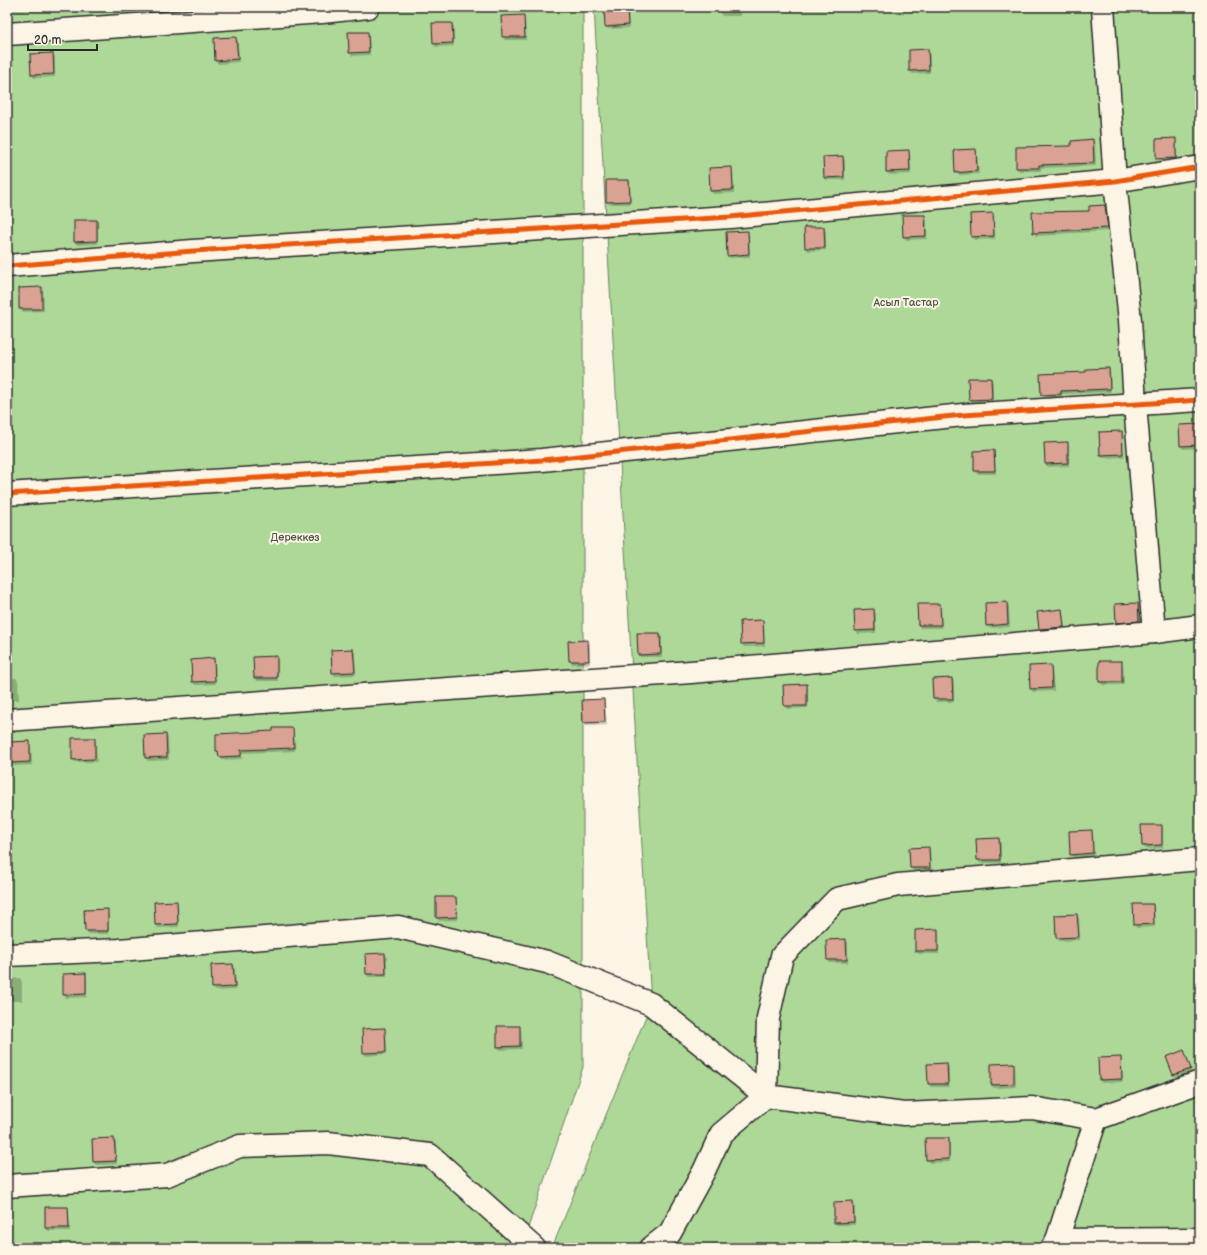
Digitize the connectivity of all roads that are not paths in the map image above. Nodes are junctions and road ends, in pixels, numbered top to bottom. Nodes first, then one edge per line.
1 (368, 7) edge
2 (1103, 7) edge
3 (7, 34) edge
4 (1200, 167) edge
5 (1115, 181) junction
6 (7, 266) edge
7 (1200, 400) edge
8 (1135, 404) junction
9 (7, 494) edge
10 (1200, 626) edge
11 (1154, 632) junction
12 (7, 720) edge
13 (1200, 859) edge
14 (7, 956) edge
15 (1200, 1082) edge
16 (766, 1096) junction
17 (1096, 1120) junction
18 (7, 1186) edge
19 (1200, 1239) edge
20 (1055, 1244) edge
21 (534, 1248) edge
22 (651, 1248) edge

1 - 3 street
2 - 5 street
4 - 5 street
5 - 6 street
5 - 8 street
7 - 8 street
8 - 9 street
8 - 11 street
10 - 11 street
11 - 12 street
13 - 16 street
14 - 16 street
15 - 17 street
16 - 17 street
16 - 22 street
17 - 20 street
18 - 21 street
19 - 20 street

